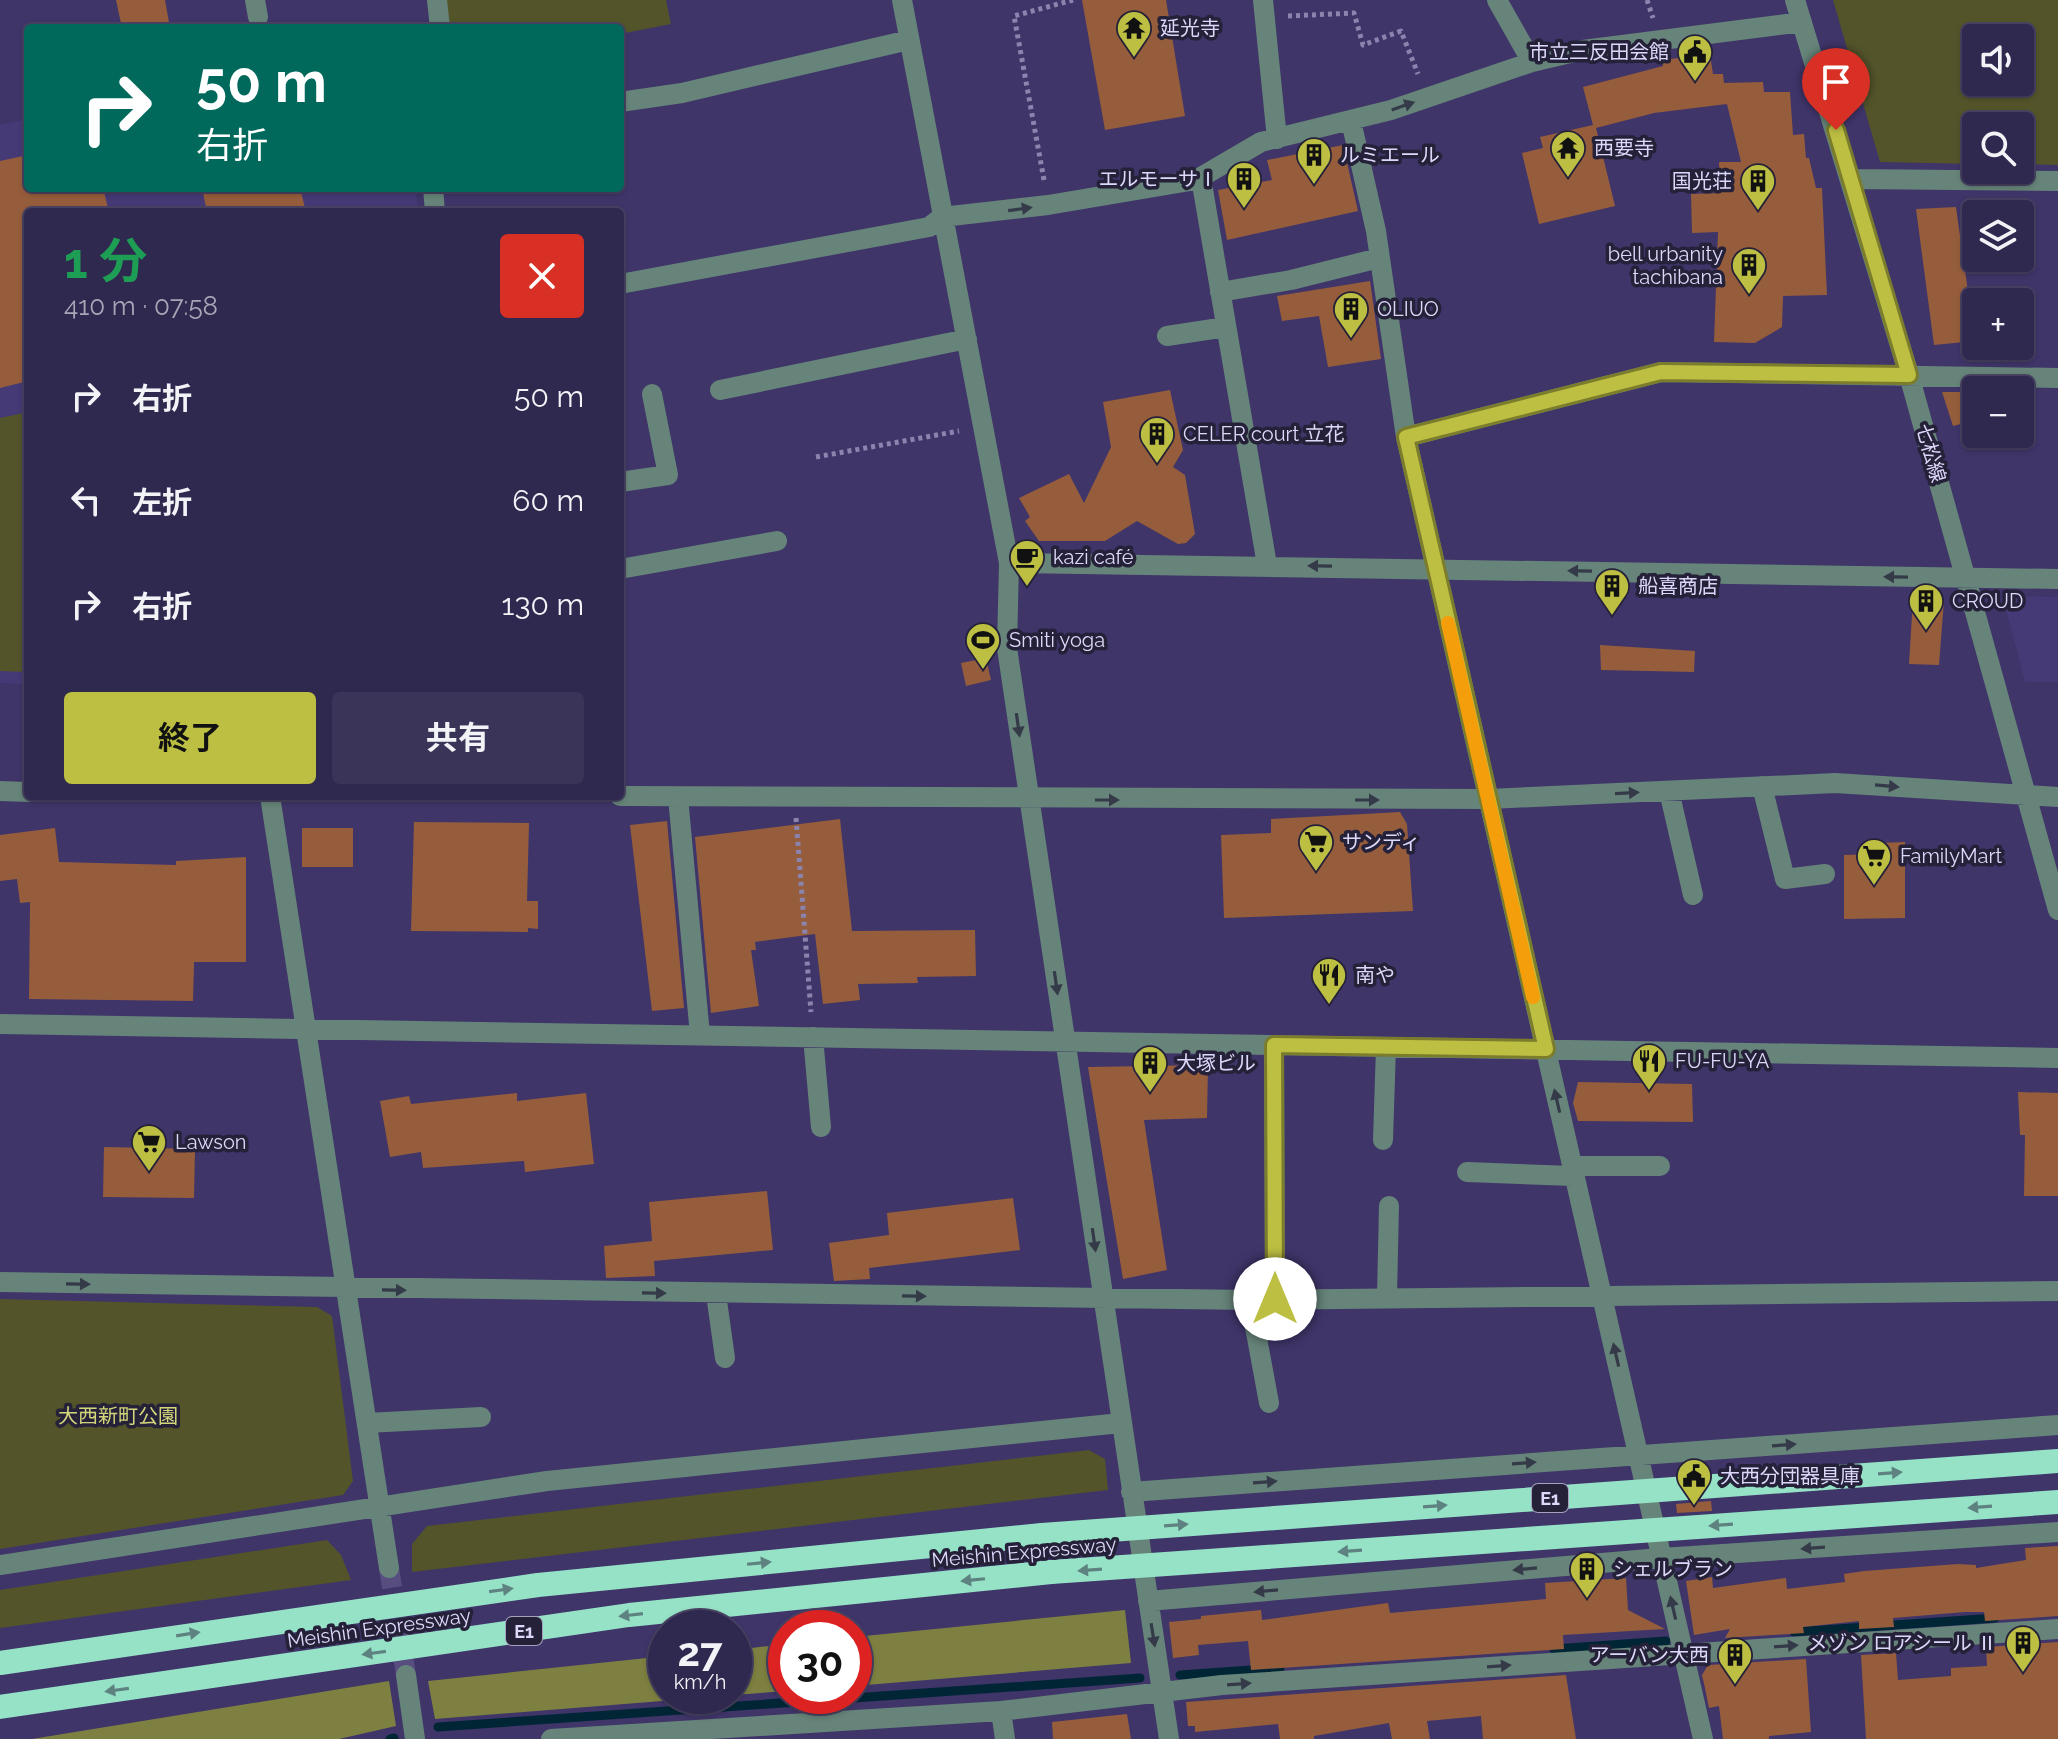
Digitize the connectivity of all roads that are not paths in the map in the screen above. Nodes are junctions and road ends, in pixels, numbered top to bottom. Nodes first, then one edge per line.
1 (437, 0) edge
2 (902, 0) edge
3 (1497, 0) edge
4 (1795, 0) edge
5 (1265, 9) edge
6 (1802, 22) junction
7 (440, 24) edge
8 (909, 40) junction
9 (1532, 62) junction
10 (624, 101) edge
11 (1351, 121) junction
12 (1277, 139) junction
13 (1201, 178) junction
14 (1851, 179) junction
15 (2058, 181) edge
16 (942, 217) junction
17 (1379, 258) junction
18 (624, 283) edge
19 (1220, 292) junction
20 (1226, 327) junction
21 (1167, 336) dead end
22 (967, 339) junction
23 (1909, 375) junction
24 (2058, 378) edge
25 (720, 390) dead end
26 (652, 394) dead end
27 (1406, 437) junction
28 (624, 481) edge
29 (777, 541) dead end
30 (1009, 563) junction
31 (1267, 565) junction
32 (624, 568) edge
33 (1435, 568) junction
34 (1966, 579) junction
35 (2058, 579) edge
36 (1762, 786) junction
37 (0, 791) edge
38 (1669, 791) junction
39 (24, 792) edge
40 (624, 796) edge
41 (678, 797) junction
42 (2025, 797) junction
43 (2058, 797) edge
44 (1489, 799) junction
45 (271, 800) edge
46 (1029, 800) junction
47 (1825, 874) dead end
48 (1693, 895) dead end
49 (2058, 910) edge
50 (0, 1024) edge
51 (307, 1029) junction
52 (700, 1035) junction
53 (813, 1037) junction
54 (1065, 1041) junction
55 (1274, 1045) junction
56 (1386, 1047) junction
57 (1546, 1049) junction
58 (2058, 1058) edge
59 (821, 1127) dead end
60 (1383, 1140) dead end
61 (1660, 1166) dead end
62 (1572, 1171) junction
63 (1467, 1172) dead end
64 (1389, 1206) dead end
65 (0, 1282) edge
66 (346, 1289) junction
67 (2058, 1291) edge
68 (716, 1294) junction
69 (1602, 1295) junction
70 (1387, 1296) junction
71 (1103, 1299) junction
72 (1275, 1299) junction
73 (1250, 1300) junction
74 (725, 1358) dead end
75 (1269, 1403) dead end
76 (481, 1417) dead end
77 (367, 1423) junction
78 (1121, 1423) junction
79 (2058, 1425) edge
80 (1638, 1455) junction
81 (2058, 1461) edge
82 (1131, 1492) junction
83 (2058, 1502) edge
84 (380, 1509) junction
85 (2058, 1532) edge
86 (1661, 1558) junction
87 (0, 1565) edge
88 (389, 1568) tunnel mouth
89 (1148, 1601) junction
90 (2058, 1629) edge
91 (1682, 1653) junction
92 (0, 1663) edge
93 (406, 1675) tunnel mouth
94 (1162, 1693) junction
95 (0, 1707) edge
96 (1001, 1711) junction
97 (415, 1739) edge
98 (551, 1739) edge
99 (1005, 1739) edge
100 (1169, 1739) edge
101 (1703, 1739) edge

1 - 7 street
2 - 8 street
3 - 9 street
4 - 6 street, 七松線
5 - 12 street
6 - 9 street
6 - 14 street, 七松線
8 - 10 street
8 - 16 street
11 -> 9 street
11 - 12 street
11 - 17 street
12 - 13 street
16 -> 13 street
13 - 19 street
14 - 15 street
14 - 23 street, 七松線
16 - 18 street
16 - 22 street
17 - 19 street
17 - 27 street
19 - 20 street
20 - 21 street
20 - 31 street
22 - 25 street
22 - 30 street
23 - 24 street
23 - 27 street
23 - 34 street, 七松線
26 - 28 street
27 - 33 street
29 - 32 street
30 - 31 street
30 -> 46 street
33 -> 31 street
34 -> 33 street
33 - 44 street
34 - 35 street
34 - 42 street, 七松線
36 - 38 street
36 -> 42 street
36 - 47 street
37 - 39 street
44 -> 38 street
38 - 48 street
40 - 41 street
41 - 46 street
41 - 52 street
42 - 43 street
42 - 49 street, 七松線
46 -> 44 street
44 - 57 street
45 - 51 street
46 -> 54 street
50 - 51 street
51 - 52 street
51 - 66 street
52 - 53 street
53 - 54 street
53 - 59 street
54 - 55 street
54 -> 71 street
55 - 56 street
55 - 72 street
56 - 57 street
56 - 60 street
57 - 58 street
62 -> 57 street
61 - 62 street
62 - 63 street
62 - 69 street
64 - 70 street
65 -> 66 street
66 -> 68 street
66 - 77 street
67 - 69 street
68 -> 71 street
68 - 74 street
69 - 70 street
80 -> 69 street
70 - 72 street
71 - 73 street
71 - 78 street
72 - 73 street
73 - 75 street
76 - 77 street
77 - 84 street
78 - 82 street
78 - 84 street
80 -> 79 street
82 -> 80 street
80 - 86 street
92 -> 81 highway, Meishin Expressway / E1, bridge
82 - 89 street
83 -> 95 highway, Meishin Expressway / E1, bridge
84 - 87 street
84 - 88 street
85 -> 86 street
86 -> 89 street
91 -> 86 street
89 -> 94 street
91 -> 90 street
94 -> 91 street
91 - 101 street
93 - 97 street
94 - 96 street
94 - 100 street
96 - 98 street
96 - 99 street

